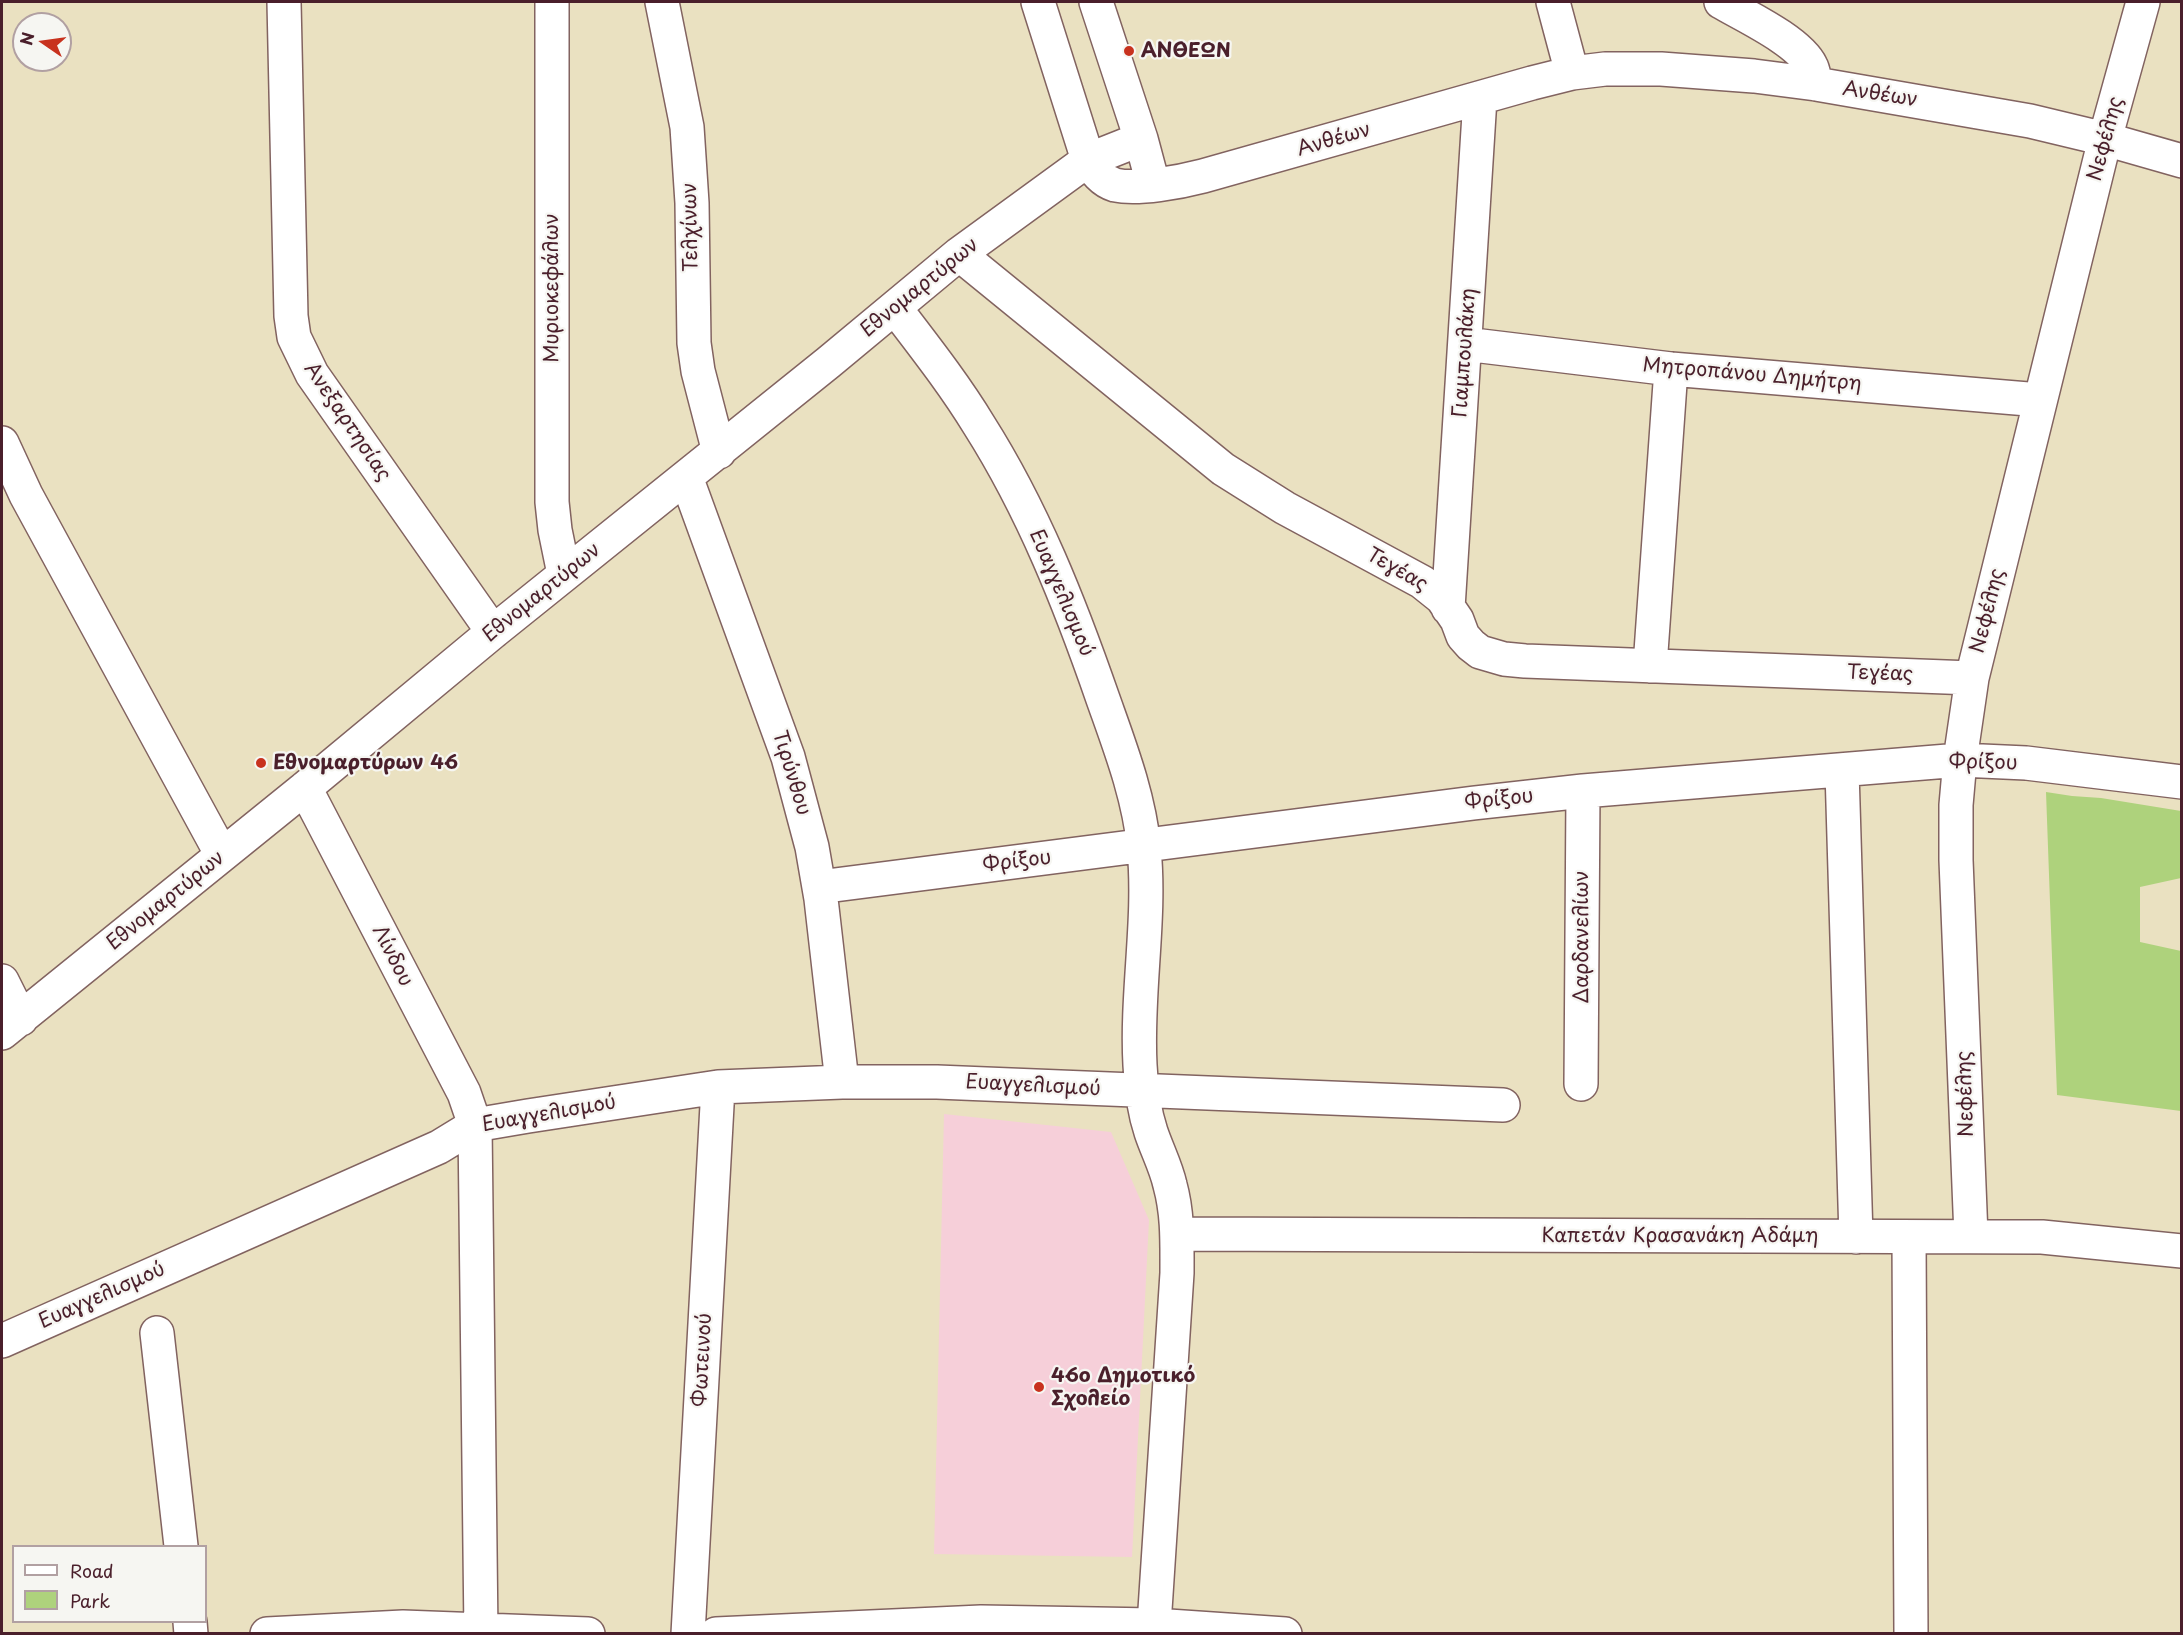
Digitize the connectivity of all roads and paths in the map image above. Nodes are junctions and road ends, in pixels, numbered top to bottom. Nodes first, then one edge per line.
1 (284, 2) edge
2 (552, 2) edge
3 (662, 2) edge
4 (1038, 2) edge
5 (1096, 2) edge
6 (1553, 2) edge
7 (1721, 2) edge
8 (2143, 2) edge
9 (1572, 73) junction
10 (1816, 84) junction
11 (1480, 98) junction
12 (2105, 138) junction
13 (1141, 139) junction
14 (2181, 161) edge
15 (1092, 166) junction
16 (1153, 184) junction
17 (959, 254) junction
18 (895, 308) junction
19 (1465, 344) junction
20 (1671, 369) junction
21 (2040, 400) junction
22 (2, 443) edge
23 (719, 452) junction
24 (686, 477) junction
25 (14, 501) edge
26 (564, 574) junction
27 (1448, 608) junction
28 (493, 632) junction
29 (1650, 666) junction
30 (1972, 678) junction
31 (1960, 760) junction
32 (1842, 771) junction
33 (2181, 782) edge
34 (305, 788) junction
35 (1583, 791) junction
36 (1144, 846) junction
37 (222, 855) junction
38 (819, 887) junction
39 (2, 981) edge
40 (11, 1026) edge
41 (842, 1082) junction
42 (1581, 1084) dead end
43 (718, 1087) junction
44 (1142, 1091) junction
45 (1503, 1105) dead end
46 (475, 1125) junction
47 (1178, 1234) junction
48 (1971, 1236) junction
49 (1856, 1237) junction
50 (1909, 1237) junction
51 (2181, 1251) edge
52 (157, 1334) dead end
53 (2, 1341) edge
54 (181, 1545) edge
55 (1154, 1625) junction
56 (1108, 1628) edge
57 (481, 1632) edge
58 (802, 1632) edge
59 (267, 1634) edge
60 (588, 1634) edge
61 (688, 1634) edge
62 (716, 1634) edge
63 (1285, 1634) edge
64 (1911, 1634) edge

1 - 28 street, Ανεξαρτησίας
2 - 26 street, Μυριοκεφάλων
3 - 23 street, Τελχίνων
4 - 15 street
5 - 13 street
6 - 9 street
7 - 10 street
8 - 12 street, Νεφέλης
9 - 10 street, Ανθέων
9 - 11 street, Ανθέων
10 - 12 street, Ανθέων
11 - 16 street, Ανθέων
11 - 19 street, Γιαμπουλάκη
12 - 14 street, Ανθέων
12 - 21 street, Νεφέλης
13 - 15 street, Εθνομαρτύρων
13 - 16 street
15 - 16 street, Ανθέων
15 - 17 street, Εθνομαρτύρων
17 - 18 street, Εθνομαρτύρων
17 - 27 street, Τεγέας
18 - 23 street, Εθνομαρτύρων
18 - 36 street, Ευαγγελισμού
19 - 20 street, Μητροπάνου Δημήτρη
19 - 27 street, Γιαμπουλάκη
20 - 21 street, Μητροπάνου Δημήτρη
20 - 29 street
21 - 30 street, Νεφέλης
22 - 25 street
23 - 24 street, Εθνομαρτύρων
24 - 26 street, Εθνομαρτύρων
24 - 38 street, Τιρύνθου
25 - 37 street
26 - 28 street, Εθνομαρτύρων
27 - 29 street, Τεγέας
28 - 34 street, Εθνομαρτύρων
29 - 30 street, Τεγέας
30 - 31 street, Νεφέλης
31 - 32 street, Φρίξου
31 - 33 street, Φρίξου
31 - 48 street, Νεφέλης
32 - 35 street, Φρίξου
32 - 49 street
34 - 37 street, Εθνομαρτύρων
34 - 46 street, Λίνδου
35 - 36 street, Φρίξου
35 - 42 street, Δαρδανελίων
36 - 38 street, Φρίξου
36 - 44 street, Ευαγγελισμού
37 - 40 street, Εθνομαρτύρων
38 - 41 street, Τιρύνθου
39 - 40 street
41 - 43 street, Ευαγγελισμού
41 - 44 street, Ευαγγελισμού
43 - 46 street, Ευαγγελισμού
43 - 61 street, Φωτεινού
44 - 45 street, Ευαγγελισμού
44 - 47 street, Ευαγγελισμού
46 - 53 street, Ευαγγελισμού
46 - 57 street, Λίνδου
47 - 49 street, Καπετάν Κρασανάκη Αδάμη
47 - 55 street, Ευαγγελισμού
48 - 50 street, Καπετάν Κρασανάκη Αδάμη
48 - 51 street, Καπετάν Κρασανάκη Αδάμη
49 - 50 street, Καπετάν Κρασανάκη Αδάμη
50 - 64 street
52 - 54 street
55 - 56 street
55 - 63 street
56 - 58 street
57 - 59 street
57 - 60 street
58 - 62 street

